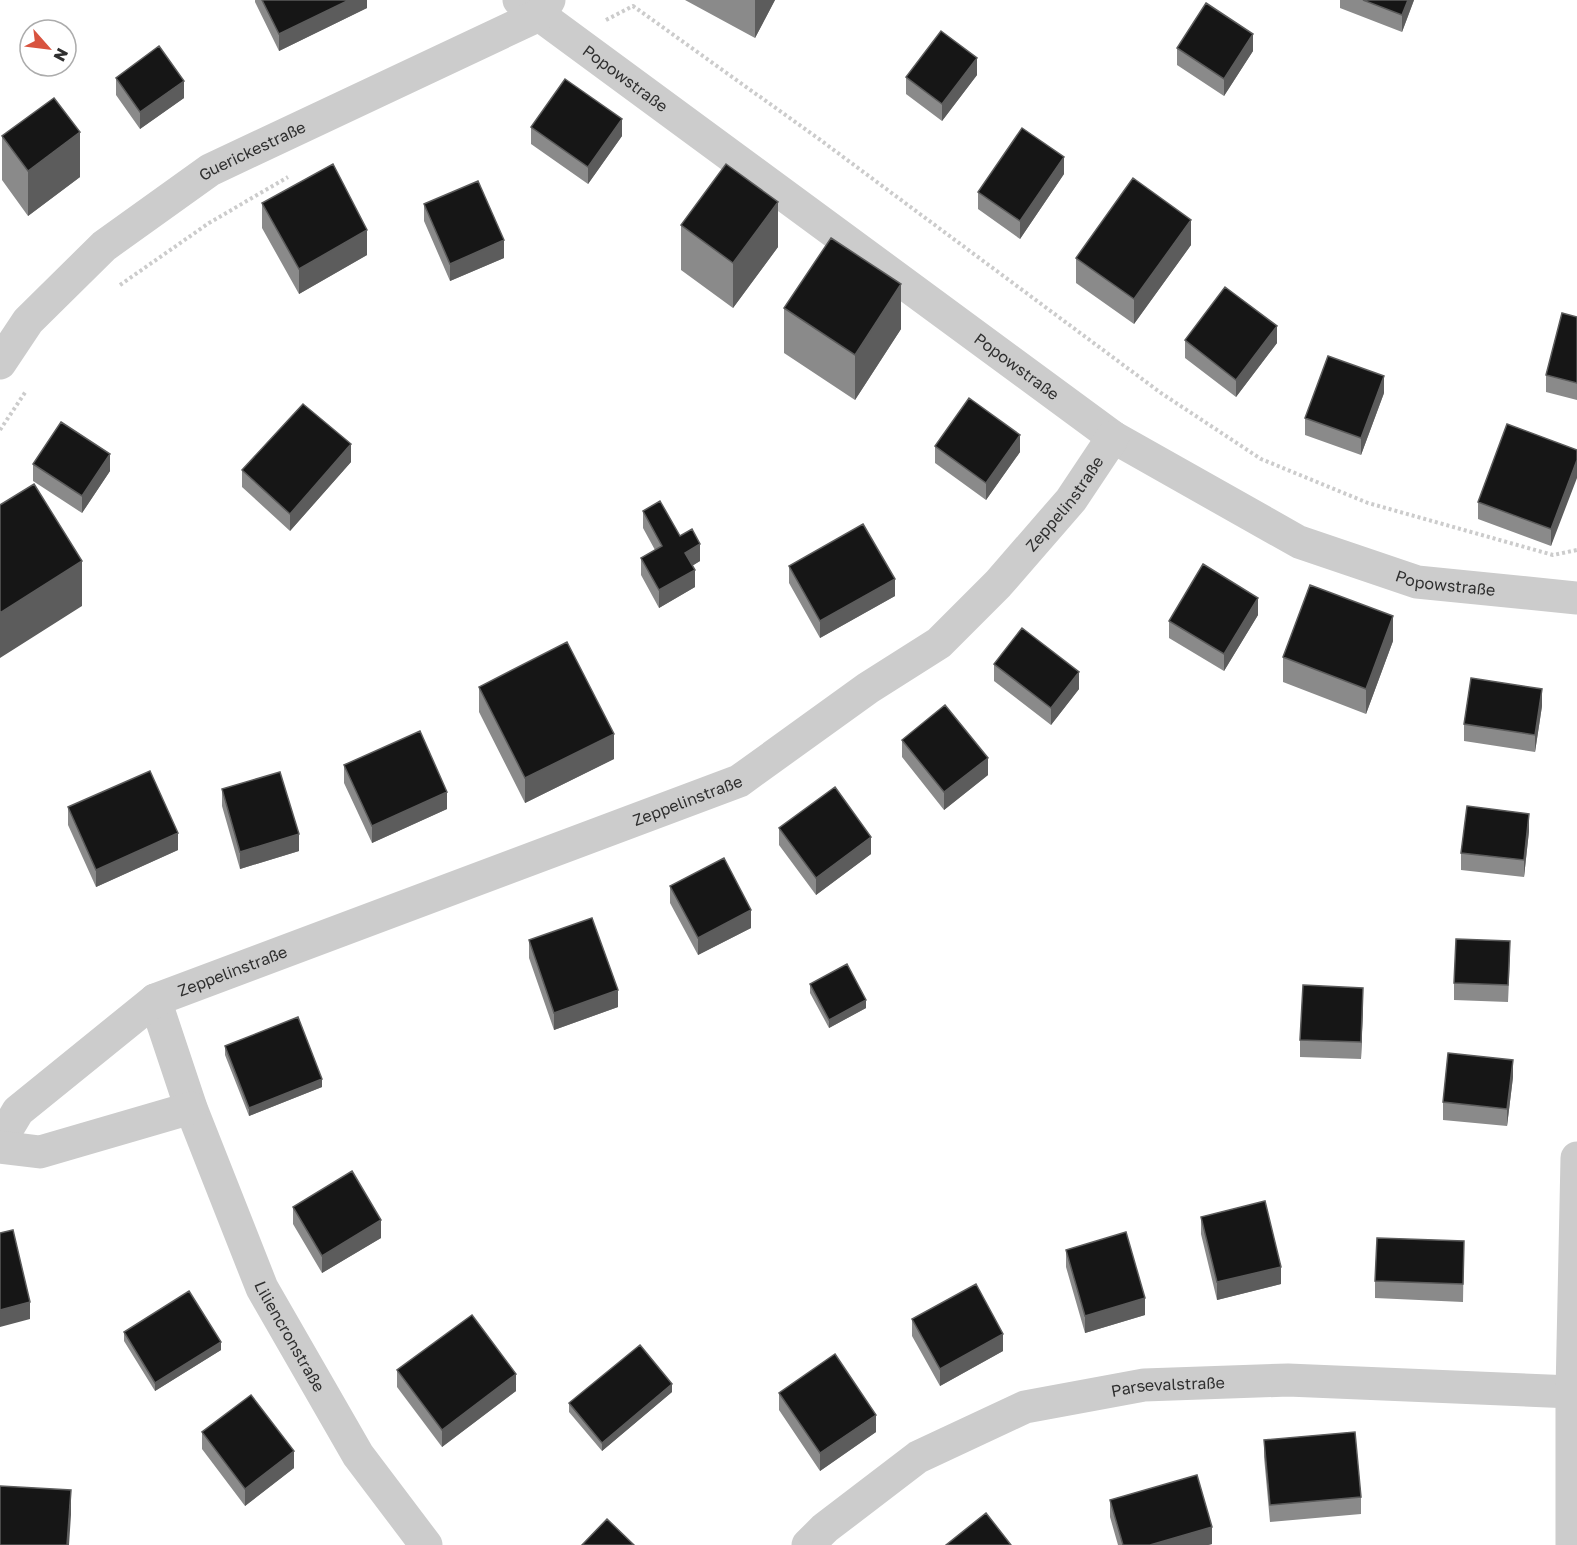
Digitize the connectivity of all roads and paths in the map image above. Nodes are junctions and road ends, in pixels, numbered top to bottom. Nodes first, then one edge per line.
1 (536, 5) edge
2 (571, 38) junction
3 (297, 171) dead end
4 (118, 286) dead end
5 (0, 363) edge
6 (27, 390) dead end
7 (0, 430) edge
8 (1113, 437) junction
9 (1577, 550) edge
10 (1577, 598) edge
11 (155, 1000) junction
12 (191, 1108) junction
13 (0, 1141) edge
14 (0, 1148) edge
15 (1577, 1172) edge
16 (1572, 1392) junction
17 (426, 1545) edge
18 (808, 1545) edge
19 (1572, 1545) edge

1 - 2 street, Popowstraße
1 - 5 street, Guerickestraße
2 - 8 street, Popowstraße
2 - 9 path
3 - 4 path
6 - 7 path
8 - 10 street, Popowstraße
8 - 11 street, Zeppelinstraße
11 - 12 street
11 - 13 street, Zeppelinstraße
12 - 14 street
12 - 17 street, Liliencronstraße
15 - 16 street
16 - 18 street, Parsevalstraße
16 - 19 street

